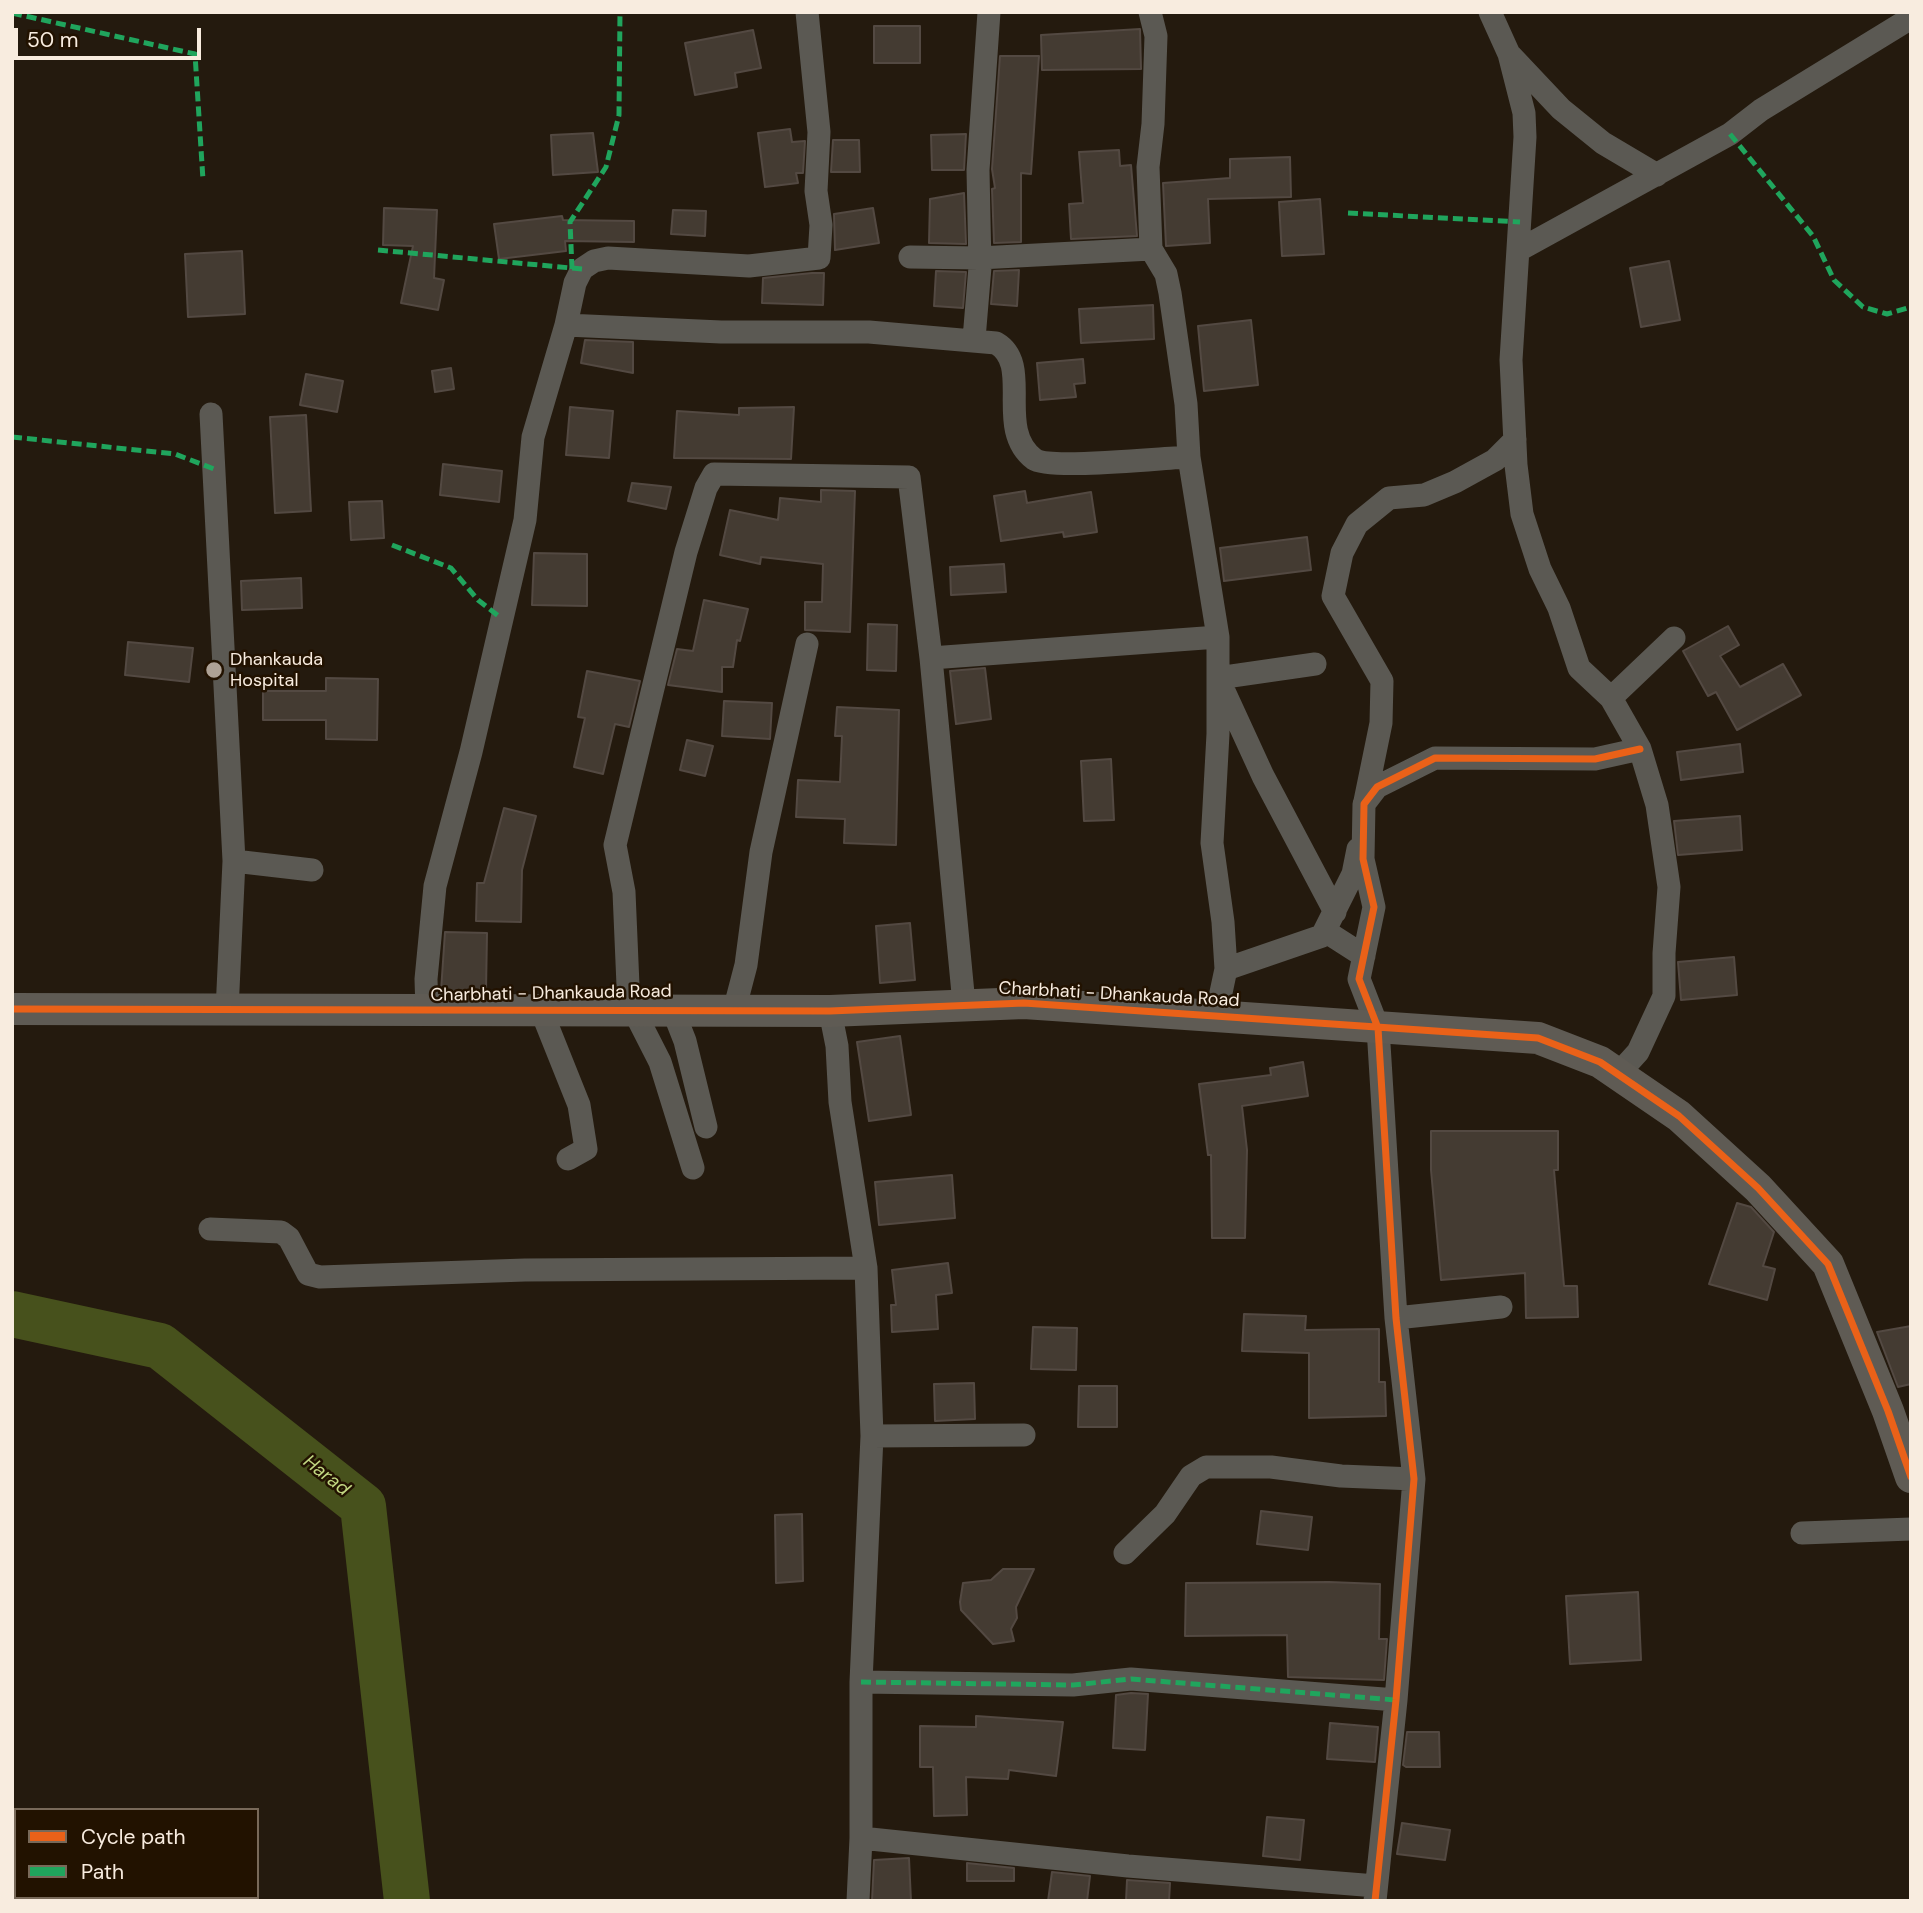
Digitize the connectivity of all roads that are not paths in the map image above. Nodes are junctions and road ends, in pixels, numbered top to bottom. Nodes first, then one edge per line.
1 (807, 12) edge
2 (989, 12) edge
3 (1150, 12) edge
4 (1490, 12) edge
5 (1911, 18) edge
6 (1509, 54) junction
7 (1657, 175) junction
8 (1151, 249) junction
9 (1519, 250) junction
10 (910, 257) dead end
11 (979, 258) junction
12 (566, 325) junction
13 (974, 339) junction
14 (211, 414) dead end
15 (1515, 440) junction
16 (1189, 457) junction
17 (1219, 637) junction
18 (1674, 638) dead end
19 (807, 644) dead end
20 (931, 658) junction
21 (1315, 664) dead end
22 (1218, 678) junction
23 (1611, 698) junction
24 (1640, 749) junction
25 (1363, 816) junction
26 (234, 861) junction
27 (312, 870) dead end
28 (1330, 922) junction
29 (1364, 956) junction
30 (1226, 969) junction
31 (964, 1004) junction
32 (672, 1008) junction
33 (708, 1008) junction
34 (12, 1009) edge
35 (631, 1009) junction
36 (541, 1010) junction
37 (830, 1010) junction
38 (227, 1011) junction
39 (427, 1012) junction
40 (1216, 1016) junction
41 (1378, 1028) junction
42 (1618, 1074) junction
43 (706, 1127) dead end
44 (568, 1158) dead end
45 (692, 1168) dead end
46 (210, 1229) dead end
47 (866, 1268) junction
48 (1501, 1307) dead end
49 (1396, 1318) junction
50 (1024, 1435) dead end
51 (872, 1436) junction
52 (1911, 1478) edge
53 (1414, 1479) junction
54 (1911, 1528) edge
55 (1802, 1533) dead end
56 (1125, 1553) dead end
57 (861, 1682) junction
58 (1396, 1700) junction
59 (861, 1838) junction
60 (1375, 1893) edge
61 (858, 1901) edge

1 - 12 street
2 - 11 street
3 - 8 street
4 - 6 street
5 - 7 street
6 - 7 street
6 - 9 street
7 - 9 street
8 - 11 street
8 - 16 street
9 - 15 street
10 - 11 street
11 - 13 street
12 - 13 street
12 - 39 street
13 - 16 street
14 - 26 street
15 - 23 street
15 - 25 street
16 - 17 street
17 - 20 street
17 - 22 street
18 - 23 street
19 - 33 street
20 - 31 street
20 - 35 street
21 - 22 street
22 - 28 street
22 - 30 street
23 - 24 street
24 - 25 street
24 - 42 street
25 - 28 street
25 - 29 street
26 - 27 street
26 - 38 street
28 - 29 street
28 - 30 street
29 - 41 street
30 - 40 street
31 - 37 street, Charbhati - Dhankauda Road
31 - 40 street, Charbhati - Dhankauda Road
32 - 33 street, Charbhati - Dhankauda Road
32 - 35 street, Charbhati - Dhankauda Road
32 - 43 street
33 - 37 street, Charbhati - Dhankauda Road
34 - 38 street, Charbhati - Dhankauda Road
35 - 36 street, Charbhati - Dhankauda Road
35 - 45 street
36 - 39 street, Charbhati - Dhankauda Road
36 - 44 street
37 - 47 street
38 - 39 street, Charbhati - Dhankauda Road
40 - 41 street, Charbhati - Dhankauda Road
41 - 42 street, Charbhati - Dhankauda Road
41 - 49 street
42 - 52 street, Charbhati - Dhankauda Road
46 - 47 street
47 - 51 street
48 - 49 street
49 - 53 street
50 - 51 street
51 - 57 street
53 - 56 street
53 - 58 street
54 - 55 street
57 - 58 street
57 - 59 street
58 - 60 street
59 - 60 street
59 - 61 street

